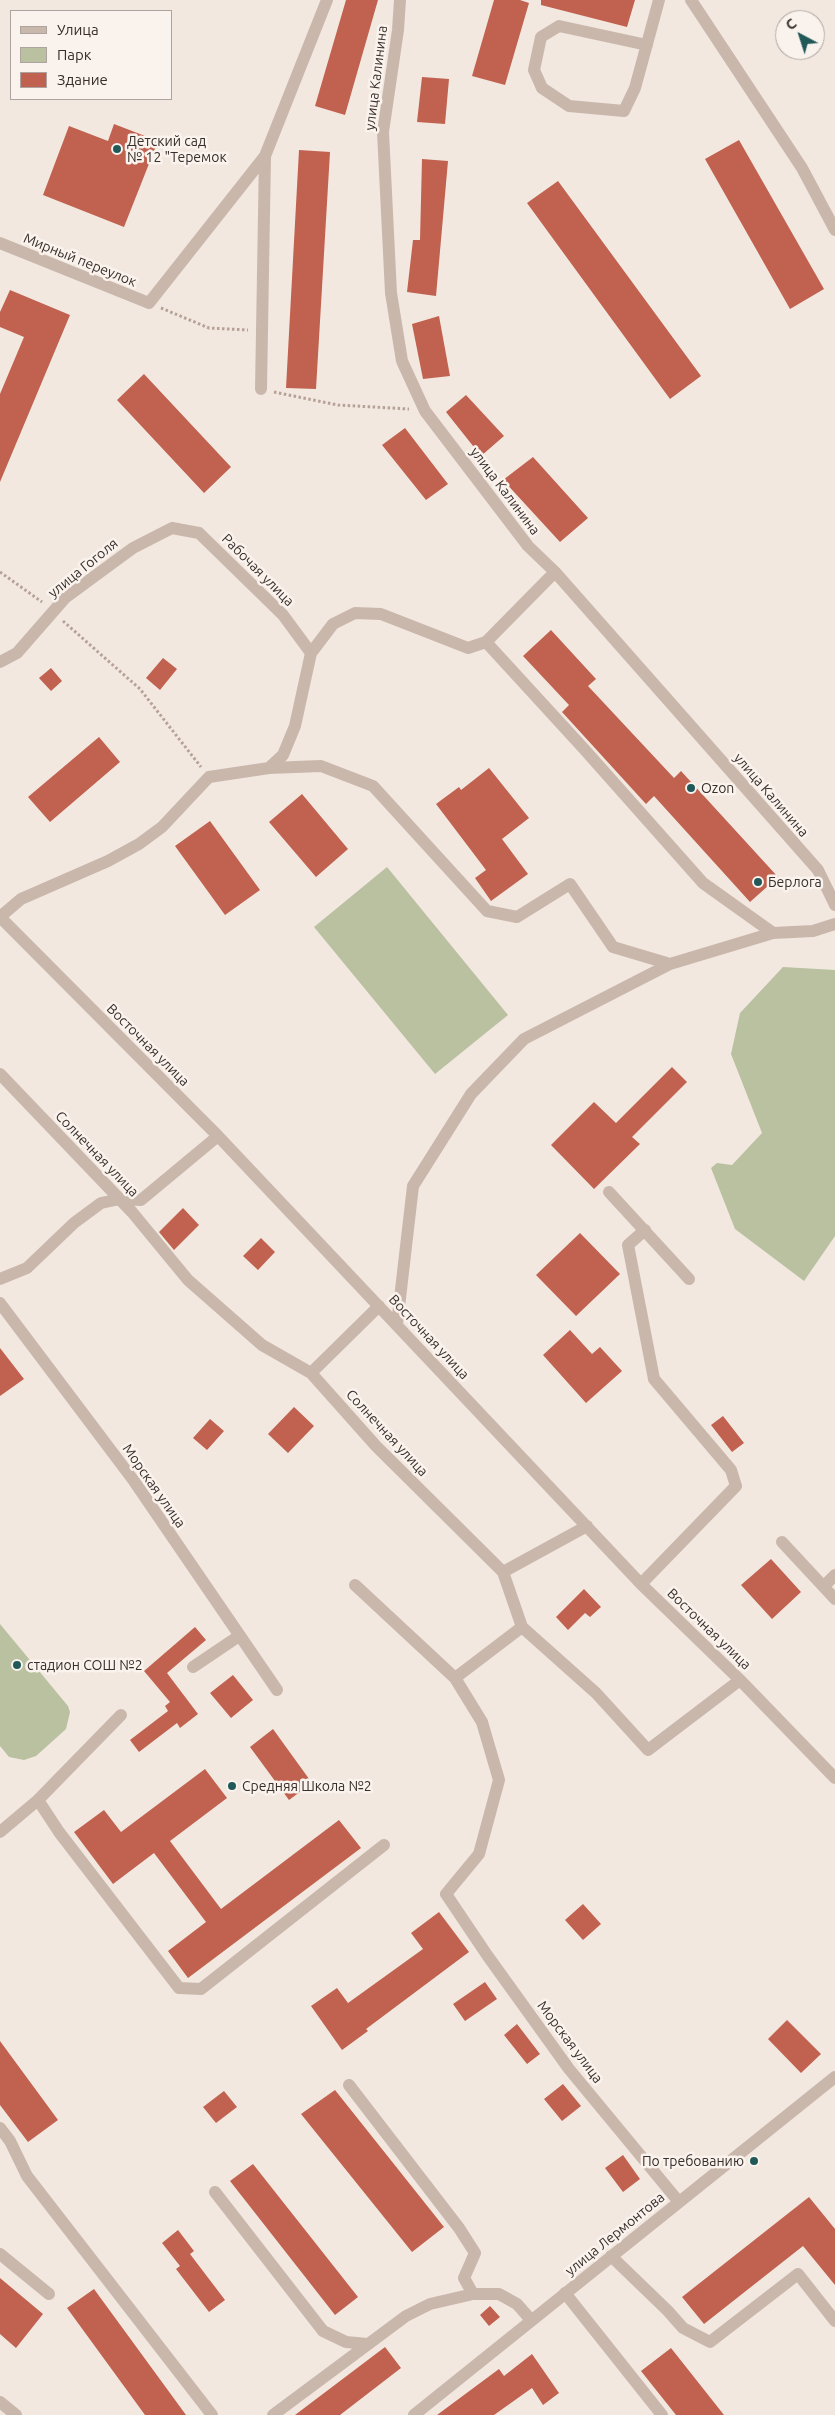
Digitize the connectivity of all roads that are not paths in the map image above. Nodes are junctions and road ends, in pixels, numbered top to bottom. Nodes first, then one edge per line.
1 (327, 0) edge
2 (400, 0) edge
3 (659, 0) edge
4 (691, 0) edge
5 (646, 45) junction
6 (265, 156) junction
7 (835, 230) edge
8 (0, 244) edge
9 (262, 389) road end
10 (172, 528) joint
11 (555, 572) junction
12 (486, 642) junction
13 (311, 653) junction
14 (0, 662) edge
15 (269, 768) junction
16 (835, 905) edge
17 (0, 917) edge
18 (835, 924) edge
19 (773, 933) junction
20 (670, 964) junction
21 (0, 1074) edge
22 (218, 1136) junction
23 (609, 1192) dead end
24 (120, 1199) junction
25 (646, 1230) junction
26 (0, 1279) edge
27 (689, 1279) dead end
28 (0, 1303) edge
29 (379, 1306) junction
30 (397, 1324) junction
31 (311, 1373) junction
32 (587, 1526) junction
33 (782, 1542) dead end
34 (503, 1572) junction
35 (835, 1575) edge
36 (641, 1584) junction
37 (355, 1585) dead end
38 (824, 1586) junction
39 (835, 1599) edge
40 (522, 1627) junction
41 (239, 1636) junction
42 (193, 1667) dead end
43 (455, 1678) junction
44 (740, 1680) junction
45 (277, 1690) dead end
46 (121, 1715) dead end
47 (835, 1778) edge
48 (38, 1800) junction
49 (0, 1832) edge
50 (384, 1845) dead end
51 (835, 2077) edge
52 (349, 2085) dead end
53 (0, 2128) edge
54 (215, 2192) dead end
55 (679, 2202) junction
56 (0, 2254) edge
57 (612, 2256) junction
58 (565, 2293) junction
59 (49, 2294) dead end
60 (473, 2294) junction
61 (531, 2320) junction
62 (835, 2320) edge
63 (367, 2344) junction
64 (212, 2415) edge
65 (273, 2415) edge
66 (414, 2415) edge
67 (662, 2415) edge

1 - 6 street
2 - 11 street, улица Калинина
3 - 5 street
4 - 7 street
5 - 5 street
6 - 8 street, Мирный переулок
6 - 9 street
10 - 13 street, Рабочая улица
10 - 14 street, улица Гоголя
11 - 12 street
11 - 16 street, улица Калинина
12 - 13 street
12 - 19 street
13 - 15 street
15 - 17 street
15 - 20 street
17 - 22 street, Восточная улица
18 - 19 street
19 - 20 street
20 - 30 street
21 - 24 street, Солнечная улица
22 - 24 street
22 - 29 street, Восточная улица
23 - 25 street
24 - 26 street
24 - 31 street, Солнечная улица
25 - 27 street
25 - 36 street
28 - 41 street, Морская улица
29 - 30 street, Восточная улица
29 - 31 street
30 - 32 street, Восточная улица
31 - 34 street, Солнечная улица
32 - 34 street
32 - 36 street, Восточная улица
33 - 38 street
34 - 40 street, Солнечная улица
35 - 38 street
36 - 44 street, Восточная улица
37 - 43 street
38 - 39 street
40 - 43 street
40 - 44 street, Солнечная улица
41 - 42 street
41 - 45 street, Морская улица
43 - 55 street, Морская улица
44 - 47 street, Восточная улица
46 - 48 street
48 - 49 street
48 - 50 street
51 - 55 street, улица Лермонтова
52 - 60 street
53 - 64 street
54 - 63 street
55 - 57 street, улица Лермонтова
56 - 59 street
57 - 58 street, улица Лермонтова
57 - 62 street
58 - 61 street, улица Лермонтова
58 - 67 street
60 - 61 street
60 - 63 street
61 - 66 street, улица Лермонтова
63 - 65 street

